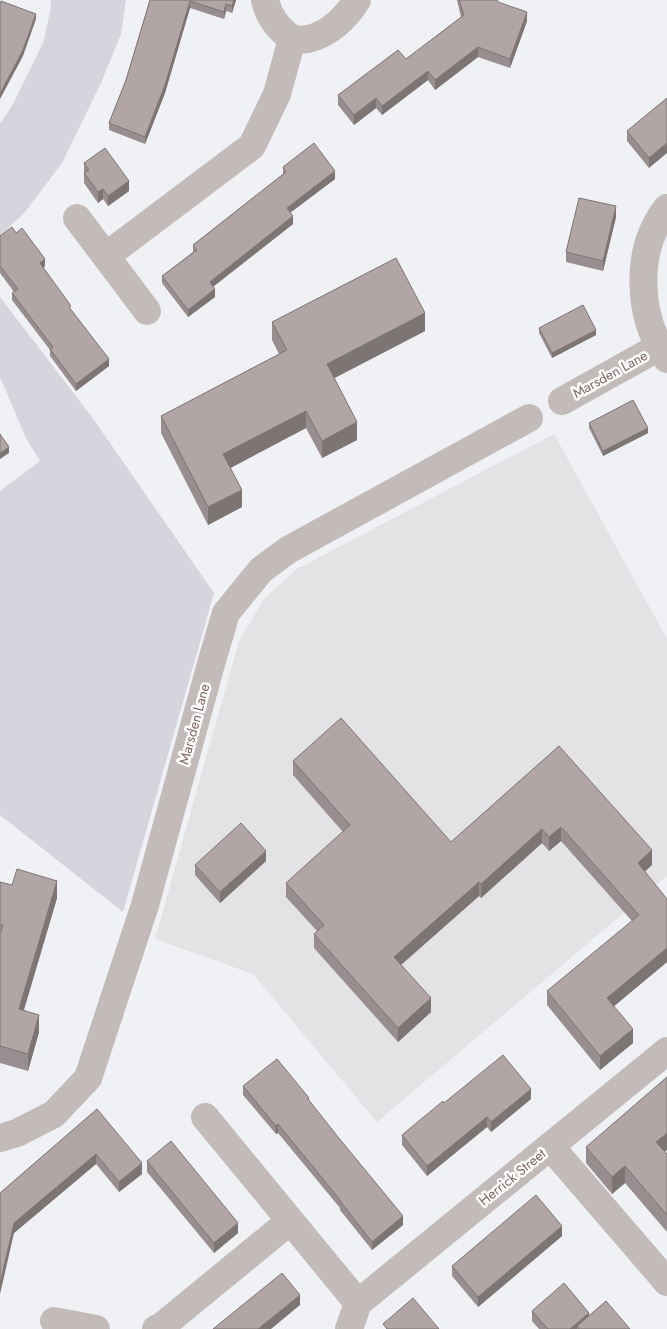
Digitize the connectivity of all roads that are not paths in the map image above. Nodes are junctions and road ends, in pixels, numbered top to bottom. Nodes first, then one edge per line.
1 (265, 0) edge
2 (357, 0) edge
3 (292, 39) junction
4 (667, 208) edge
5 (78, 218) dead end
6 (106, 256) junction
7 (147, 311) dead end
8 (663, 353) edge
9 (562, 401) dead end
10 (529, 418) dead end
11 (667, 1051) edge
12 (205, 1116) dead end
13 (0, 1138) edge
14 (550, 1146) junction
15 (290, 1221) junction
16 (667, 1282) edge
17 (358, 1303) junction
18 (54, 1321) dead end
19 (96, 1329) edge
20 (156, 1329) edge
21 (348, 1329) edge

1 - 3 street
2 - 3 street
3 - 6 street
4 - 8 street
5 - 6 street
6 - 7 street
8 - 9 street, Marsden Lane
10 - 13 street, Marsden Lane
11 - 14 street, Herrick Street
12 - 15 street
14 - 16 street
14 - 17 street, Herrick Street
15 - 17 street
15 - 20 street
17 - 21 street, Herrick Street
18 - 19 street

